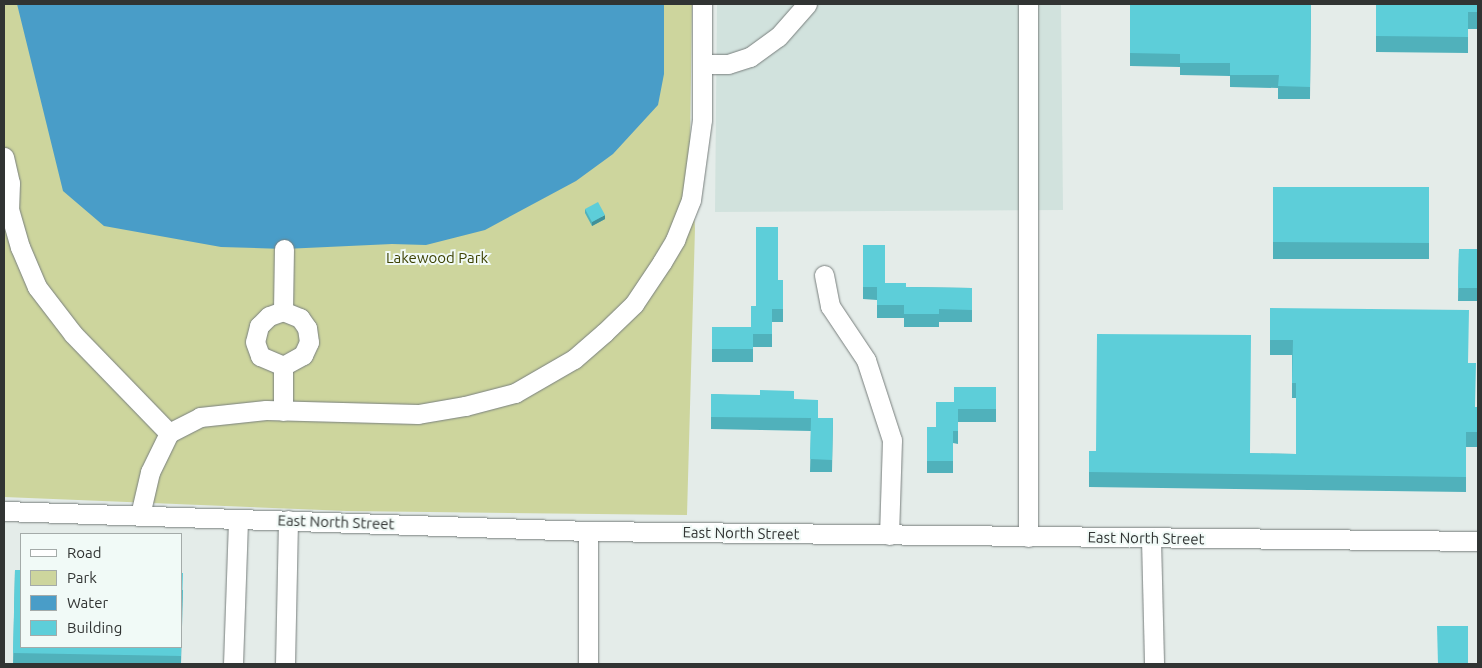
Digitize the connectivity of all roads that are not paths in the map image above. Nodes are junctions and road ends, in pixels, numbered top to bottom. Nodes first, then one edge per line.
1 (702, 4) edge
2 (807, 4) edge
3 (1028, 4) edge
4 (702, 64) junction
5 (4, 157) edge
6 (6, 209) edge
7 (284, 249) dead end
8 (824, 276) dead end
9 (283, 311) junction
10 (282, 366) junction
11 (283, 411) junction
12 (169, 433) junction
13 (4, 511) edge
14 (140, 515) junction
15 (238, 519) junction
16 (288, 520) junction
17 (588, 531) junction
18 (889, 535) junction
19 (1028, 537) junction
20 (1151, 538) junction
21 (1478, 541) edge
22 (233, 664) edge
23 (285, 664) edge
24 (588, 664) edge
25 (1154, 664) edge

1 - 4 street
2 - 4 street
3 - 19 street
4 - 11 street
5 - 6 street
6 - 12 street
7 - 9 street
8 - 18 street
9 - 10 street
9 - 10 street
10 - 11 street
11 - 12 street
12 - 14 street
13 - 14 street, East North Street
14 - 15 street, East North Street
15 - 16 street, East North Street
15 - 22 street
16 - 17 street, East North Street
16 - 23 street
17 - 18 street, East North Street
17 - 24 street
18 - 19 street, East North Street
19 - 20 street, East North Street
20 - 21 street, East North Street
20 - 25 street

